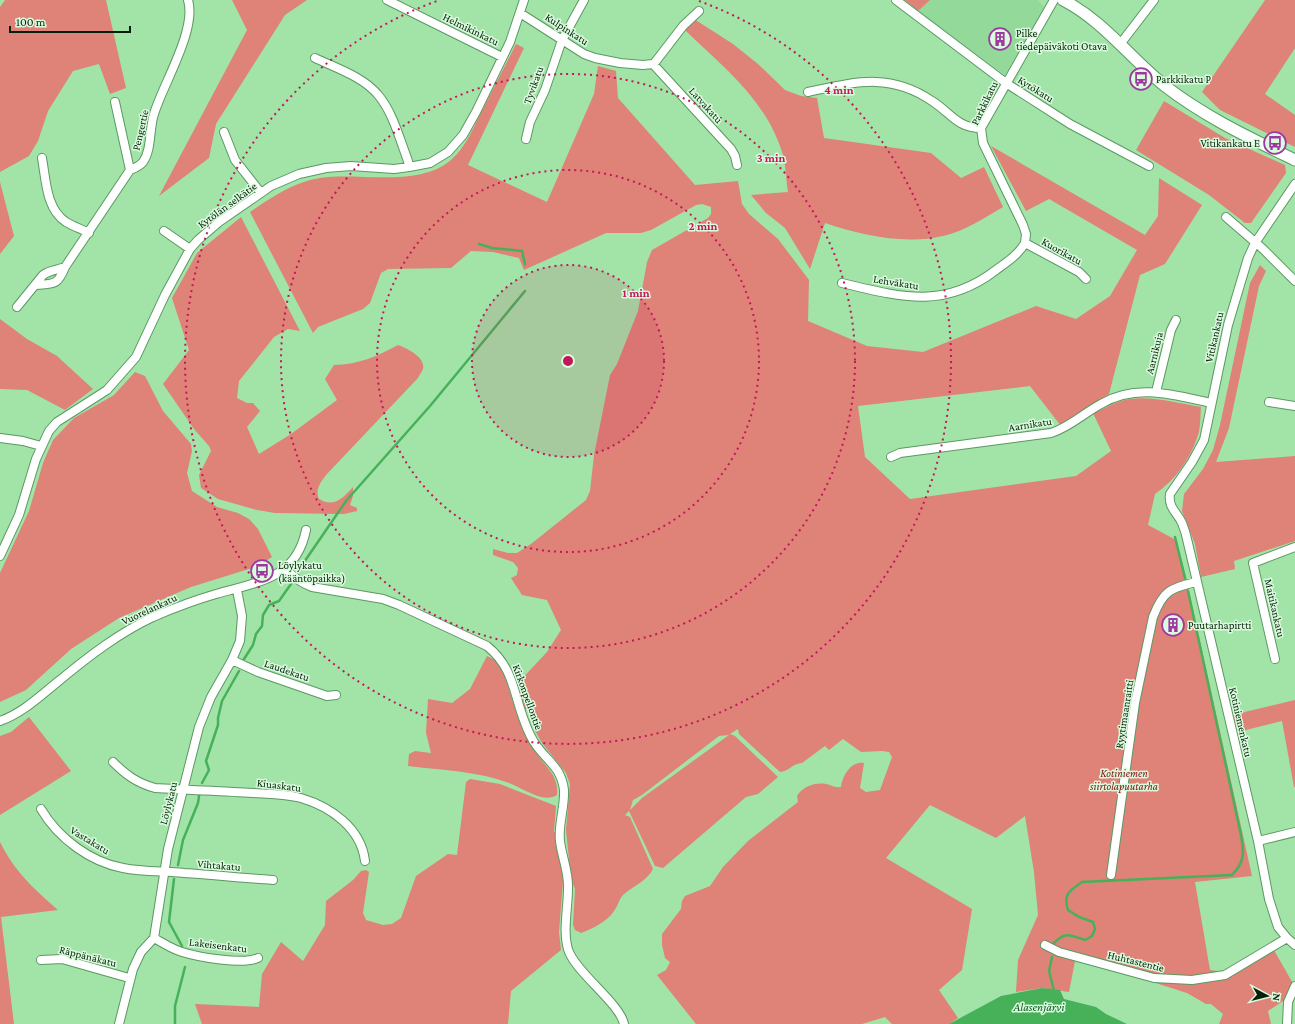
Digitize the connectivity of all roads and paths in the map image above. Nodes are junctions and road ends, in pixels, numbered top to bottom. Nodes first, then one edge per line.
1 (188, 0) edge
2 (387, 0) edge
3 (524, 0) edge
4 (584, 0) edge
5 (896, 0) edge
6 (1054, 0) edge
7 (1063, 0) edge
8 (1154, 0) edge
9 (698, 11) dead end
10 (520, 13) junction
11 (562, 40) junction
12 (1121, 43) junction
13 (502, 57) junction
14 (315, 58) dead end
15 (653, 64) junction
16 (1006, 83) junction
17 (808, 92) dead end
18 (115, 102) dead end
19 (982, 128) junction
20 (224, 132) dead end
21 (526, 139) dead end
22 (42, 158) dead end
23 (1295, 160) edge
24 (737, 165) dead end
25 (1149, 166) dead end
26 (409, 168) junction
27 (130, 170) junction
28 (1295, 184) edge
29 (261, 194) junction
30 (1226, 217) dead end
31 (164, 230) dead end
32 (89, 233) junction
33 (1025, 243) junction
34 (1255, 243) junction
35 (190, 248) junction
36 (65, 267) junction
37 (1086, 279) dead end
38 (1295, 281) edge
39 (842, 282) dead end
40 (36, 285) junction
41 (17, 307) dead end
42 (1176, 320) dead end
43 (1156, 392) junction
44 (1268, 402) dead end
45 (1211, 403) junction
46 (1295, 406) edge
47 (0, 438) edge
48 (41, 446) junction
49 (891, 457) dead end
50 (1169, 500) joint
51 (306, 530) dead end
52 (1295, 547) edge
53 (0, 556) edge
54 (285, 568) junction
55 (1196, 582) junction
56 (237, 590) junction
57 (1275, 659) dead end
58 (232, 660) junction
59 (336, 695) dead end
60 (0, 721) edge
61 (113, 762) dead end
62 (183, 788) junction
63 (41, 809) dead end
64 (1295, 832) edge
65 (1258, 841) junction
66 (365, 861) dead end
67 (164, 871) junction
68 (1111, 875) dead end
69 (273, 880) dead end
70 (154, 938) junction
71 (1286, 938) junction
72 (1045, 945) dead end
73 (1295, 945) edge
74 (258, 958) dead end
75 (41, 960) dead end
76 (129, 978) junction
77 (1295, 986) edge
78 (119, 1024) edge
79 (624, 1024) edge
80 (1287, 1024) edge

1 - 27 street, Pengertie
2 - 13 street, Helmikinkatu
3 - 10 street, Kytölän selkätie
4 - 11 street, Tyvikatu
5 - 16 street, Kytökatu
6 - 16 street, Parkkikatu
7 - 12 street
8 - 12 street
9 - 15 street
10 - 11 street, Kulpinkatu
10 - 13 street, Kytölän selkätie
11 - 15 street, Kulpinkatu
11 - 21 street, Tyvikatu
12 - 23 street
13 - 26 street, Kytölän selkätie
14 - 26 street
15 - 24 street, Latvakatu
16 - 19 street, Parkkikatu
16 - 25 street, Kytökatu
17 - 19 street
18 - 27 street
19 - 33 street, Parkkikatu
20 - 29 street
22 - 32 street
26 - 29 street, Kytölän selkätie
27 - 32 street, Pengertie
28 - 34 street, Vitikankatu
29 - 35 street, Kytölän selkätie
30 - 34 street
31 - 35 street
32 - 36 street, Pengertie
33 - 37 street, Kuorikatu
33 - 39 street, Lehväkatu
34 - 38 street
34 - 45 street, Vitikankatu
35 - 48 street, Kytölän selkätie
36 - 40 street
36 - 40 street, Pengertie
40 - 41 street
42 - 43 street, Aarnikuja
43 - 45 street, Aarnikatu
43 - 49 street, Aarnikatu
44 - 46 street
45 - 50 street, Vitikankatu
47 - 48 street
48 - 53 street, Kytölän selkätie
50 - 55 street, Kotiniemenkatu
51 - 54 street, Vuorelankatu
52 - 57 street, Maitikankatu
54 - 56 street, Vuorelankatu
54 - 79 street, Kirkonpellontie
55 - 65 street, Kotiniemenkatu
55 - 68 street, Ryytimaanraitti
56 - 58 street, Löylykatu
56 - 60 street, Vuorelankatu
58 - 59 street, Laudekatu
58 - 62 street, Löylykatu
61 - 62 street, Kiuaskatu
62 - 66 street, Kiuaskatu
62 - 67 street, Löylykatu
63 - 67 street, Vastakatu
64 - 65 street
65 - 71 street, Kotiniemenkatu
67 - 69 street, Vihtakatu
67 - 70 street, Löylykatu
70 - 74 street, Lakeisenkatu
70 - 76 street
71 - 72 street, Huhtastentie
71 - 73 street, Kotiniemenkatu
75 - 76 street, Räppänäkatu
76 - 78 street
77 - 80 street

